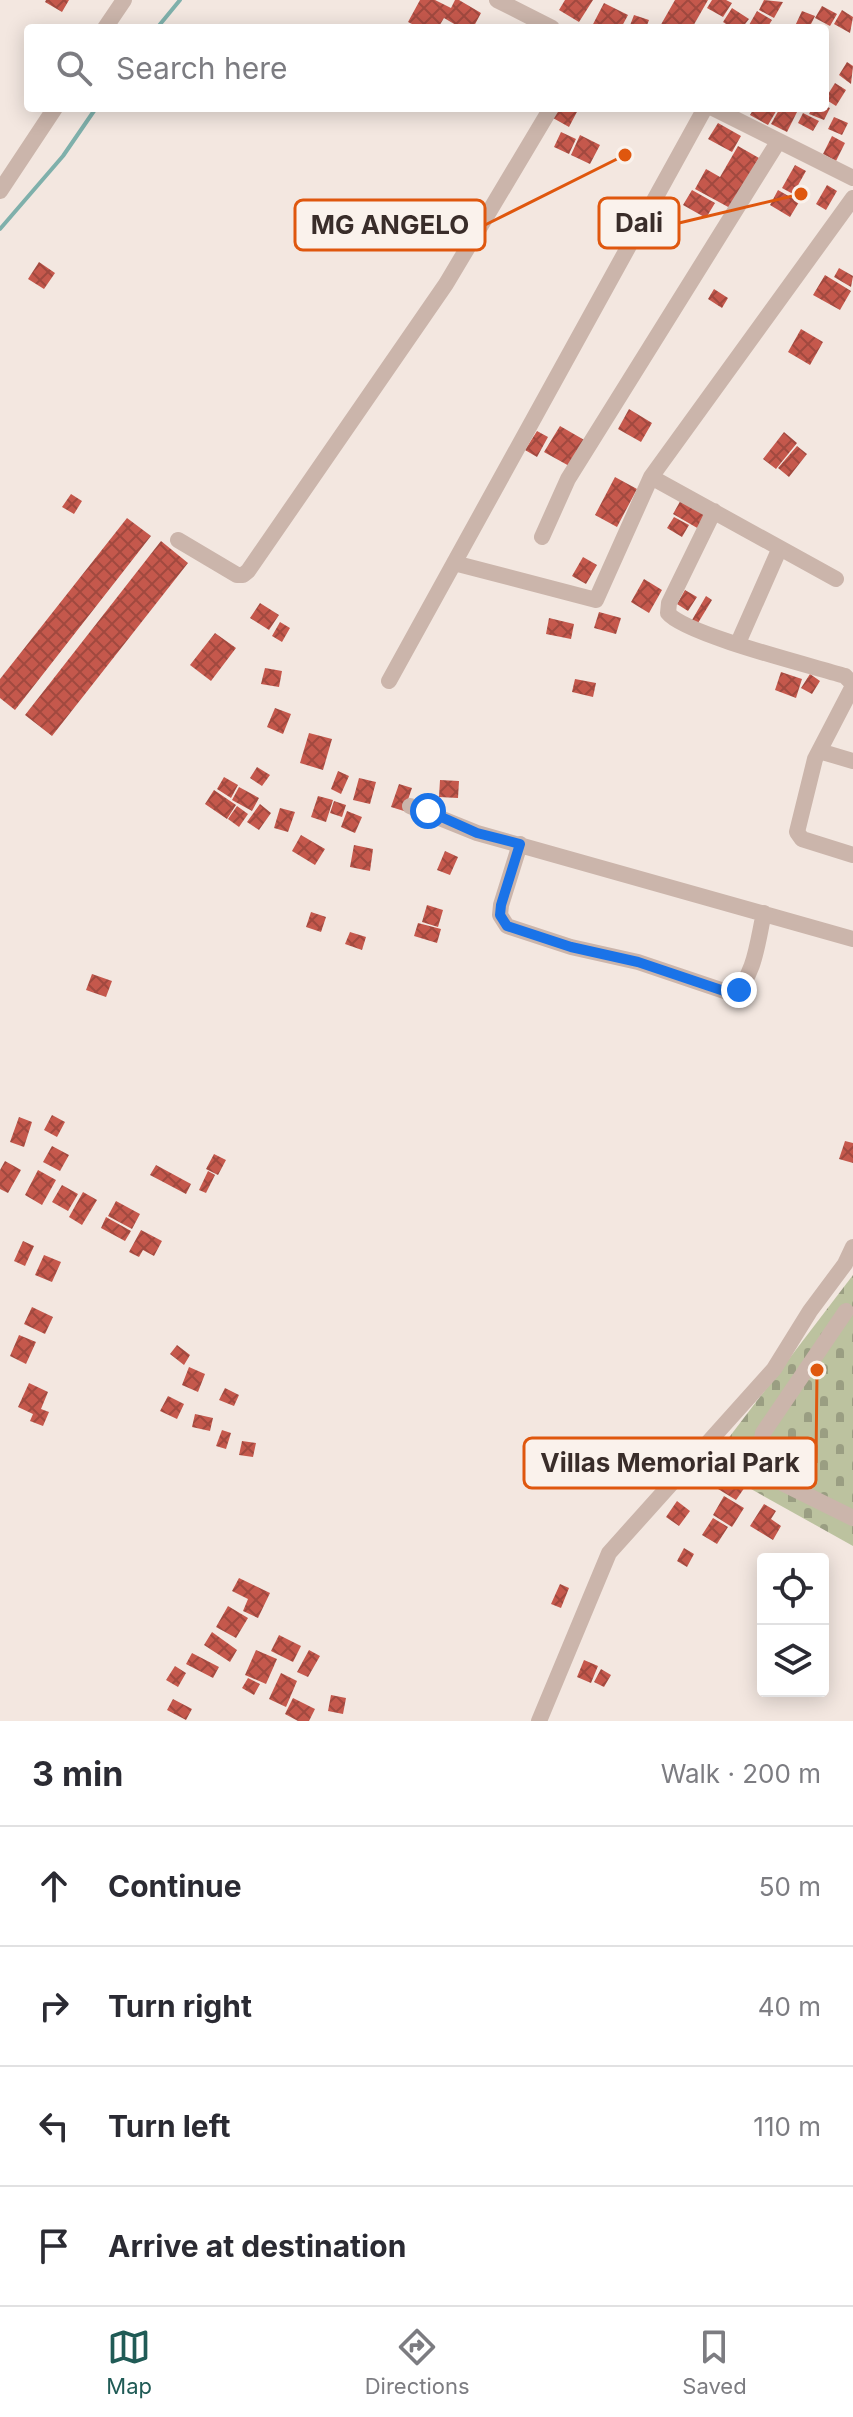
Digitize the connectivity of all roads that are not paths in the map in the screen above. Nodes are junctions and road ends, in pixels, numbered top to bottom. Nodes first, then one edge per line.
1 (124, 0) edge
2 (497, 0) edge
3 (108, 24) edge
4 (544, 24) edge
5 (52, 112) edge
6 (549, 112) edge
7 (703, 112) edge
8 (721, 112) edge
9 (778, 142) junction
10 (853, 178) edge
11 (0, 191) edge
12 (853, 198) edge
13 (651, 477) junction
14 (714, 511) junction
15 (542, 537) dead end
16 (178, 540) dead end
17 (779, 550) junction
18 (454, 563) junction
19 (836, 579) dead end
20 (738, 643) junction
21 (389, 681) dead end
22 (853, 685) edge
23 (819, 751) junction
24 (853, 761) edge
25 (410, 806) dead end
26 (520, 844) junction
27 (853, 855) edge
28 (764, 913) junction
29 (853, 939) edge
30 (853, 1247) edge
31 (819, 1299) junction
32 (850, 1312) edge
33 (852, 1514) edge
34 (539, 1721) edge

1 - 3 street
2 - 4 street
5 - 11 street
6 - 16 street
7 - 18 street
8 - 9 street
9 - 10 street
9 - 15 street
12 - 13 street
13 - 14 street
13 - 18 street
14 - 17 street
14 - 20 street
17 - 19 street
17 - 20 street
18 - 21 street
20 - 22 street
22 - 23 street
23 - 24 street
23 - 27 street
25 - 26 street
26 - 28 street
26 - 28 street
28 - 29 street
30 - 31 street
31 - 32 street
31 - 34 street
32 - 33 street

